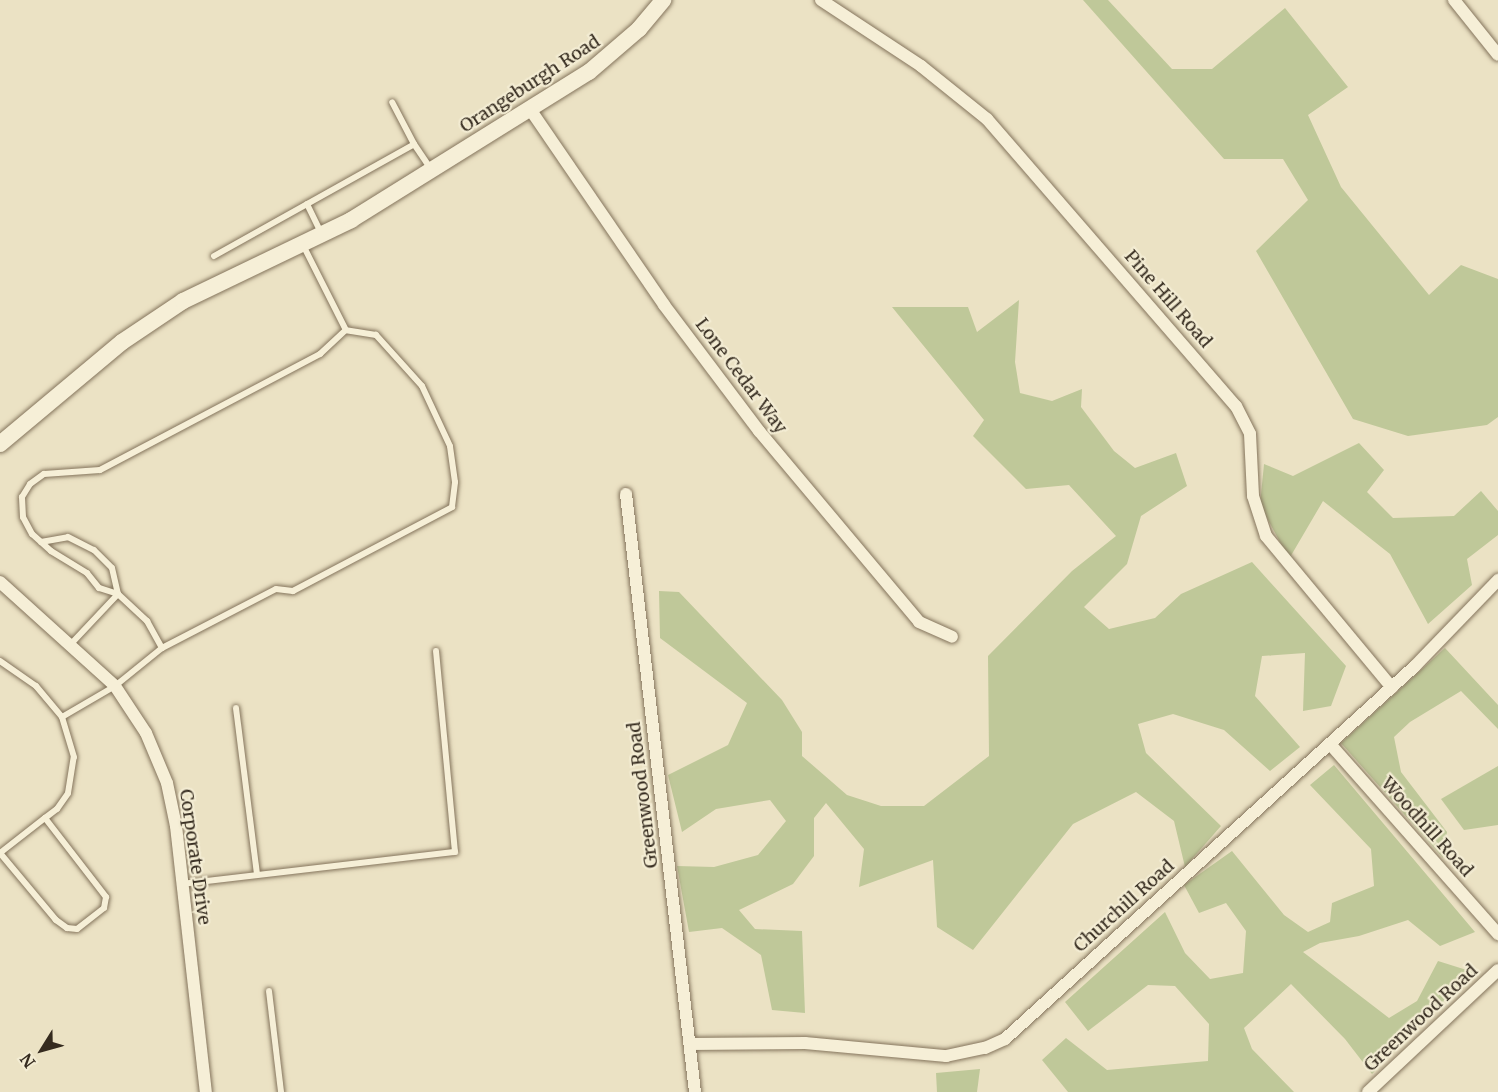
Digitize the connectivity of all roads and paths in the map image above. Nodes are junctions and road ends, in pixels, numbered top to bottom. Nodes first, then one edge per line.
1 (663, 0) edge
2 (821, 0) edge
3 (1454, 0) edge
4 (1498, 55) edge
5 (392, 102) dead end
6 (530, 109) junction
7 (414, 144) junction
8 (435, 170) junction
9 (307, 204) junction
10 (322, 235) junction
11 (302, 245) junction
12 (214, 256) dead end
13 (346, 330) junction
14 (0, 444) edge
15 (626, 494) dead end
16 (41, 542) junction
17 (1498, 580) edge
18 (0, 582) edge
19 (117, 594) junction
20 (952, 637) dead end
21 (70, 645) junction
22 (162, 648) junction
23 (436, 651) dead end
24 (0, 661) edge
25 (115, 686) junction
26 (1392, 688) junction
27 (236, 708) dead end
28 (62, 717) junction
29 (1330, 744) junction
30 (45, 818) junction
31 (257, 874) junction
32 (182, 884) junction
33 (1498, 934) edge
34 (1498, 970) edge
35 (269, 991) dead end
36 (690, 1044) junction
37 (206, 1092) edge
38 (281, 1092) edge
39 (695, 1092) edge
40 (1368, 1092) edge

1 - 6 street, Orangeburgh Road
2 - 26 street, Pine Hill Road
3 - 4 street
5 - 7 lane
6 - 8 street, Orangeburgh Road
6 - 20 street, Lone Cedar Way
7 - 8 lane
7 - 9 lane
8 - 10 street, Orangeburgh Road
9 - 10 lane
9 - 12 lane
10 - 11 street, Orangeburgh Road
11 - 13 lane
11 - 14 street, Orangeburgh Road
13 - 16 lane
13 - 22 lane
15 - 36 street, Greenwood Road
16 - 19 lane
16 - 19 lane
17 - 26 street, Churchill Road
18 - 21 street, Corporate Drive
19 - 21 lane
19 - 22 lane
21 - 25 street, Corporate Drive
22 - 25 lane
23 - 31 lane
24 - 28 lane
25 - 28 lane
25 - 32 street, Corporate Drive
26 - 29 street, Churchill Road
27 - 31 lane
28 - 30 lane
29 - 33 street, Woodhill Road
29 - 36 street, Churchill Road
30 - 30 lane
31 - 32 lane
32 - 37 street, Corporate Drive
34 - 40 street, Greenwood Road
35 - 38 lane
36 - 39 street, Greenwood Road

